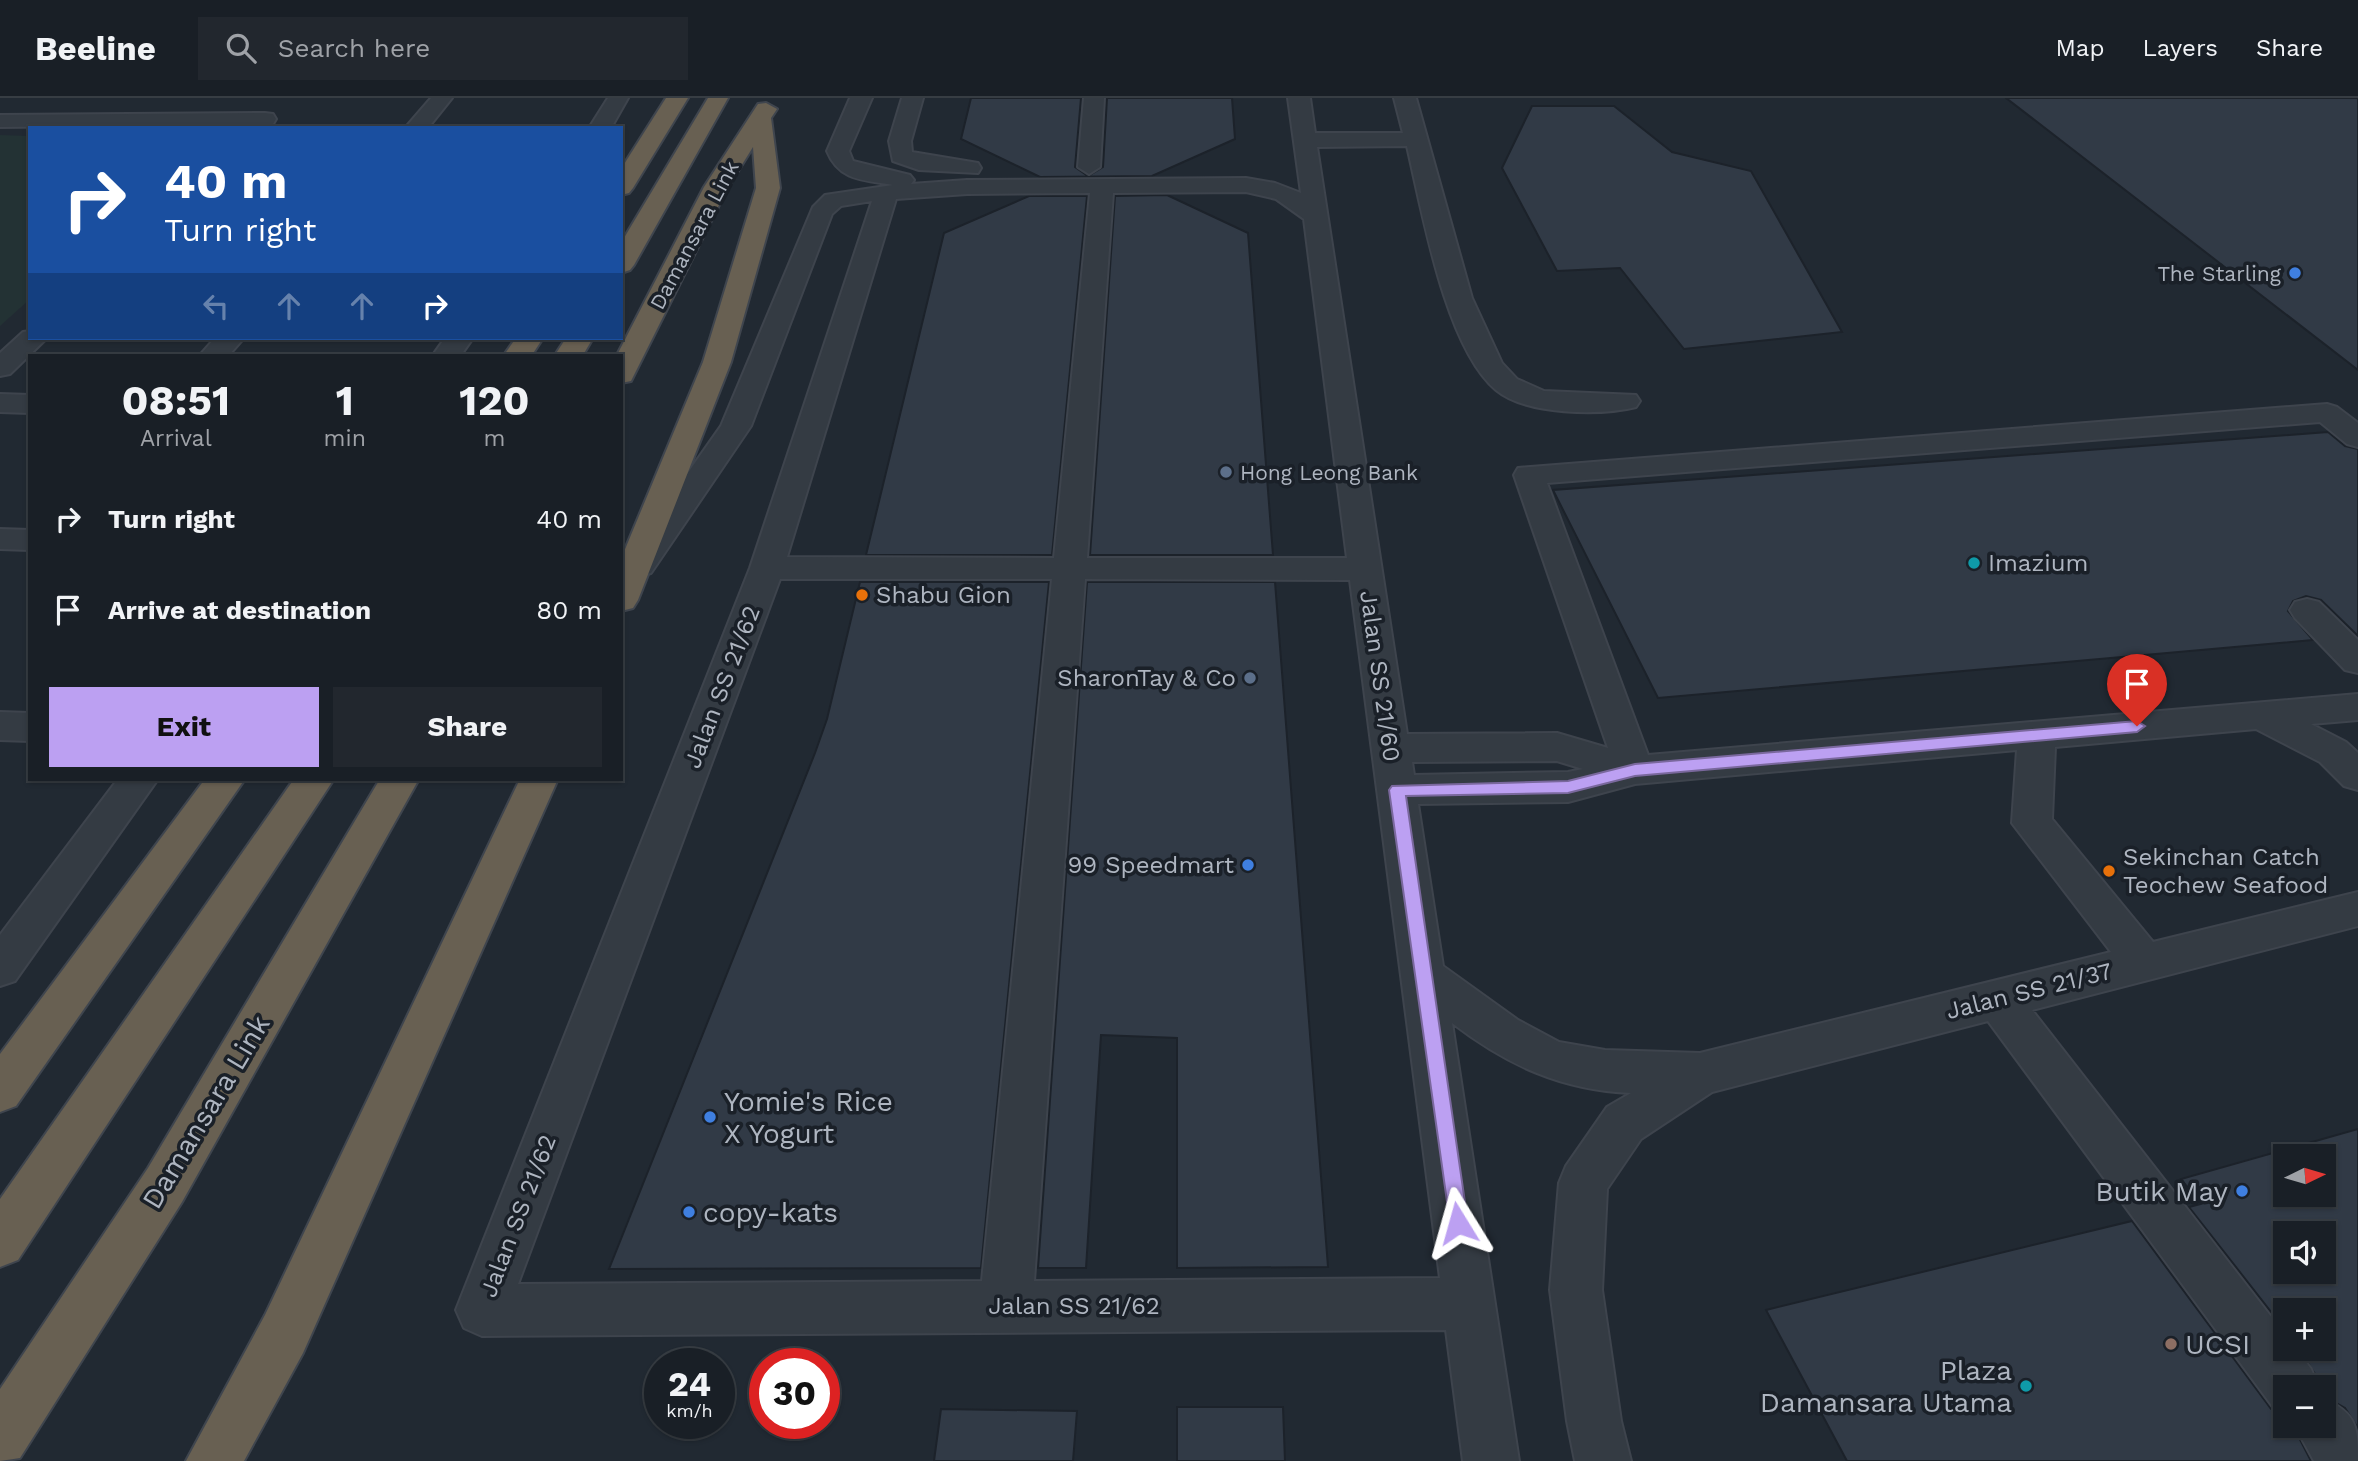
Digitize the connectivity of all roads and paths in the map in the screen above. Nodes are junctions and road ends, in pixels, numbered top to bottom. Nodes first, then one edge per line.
1 (443, 98) edge
2 (618, 98) edge
3 (677, 98) edge
4 (718, 98) edge
5 (861, 98) edge
6 (913, 98) edge
7 (1094, 98) edge
8 (1299, 98) edge
9 (1405, 98) edge
10 (767, 109) edge
11 (266, 117) edge
12 (0, 121) edge
13 (418, 126) edge
14 (601, 126) edge
15 (1418, 139) junction
16 (1290, 155) junction
17 (1096, 176) junction
18 (959, 177) junction
19 (623, 185) edge
20 (886, 193) junction
21 (1315, 217) junction
22 (623, 262) edge
23 (31, 340) edge
24 (228, 340) edge
25 (215, 354) edge
26 (0, 368) edge
27 (623, 371) edge
28 (1626, 401) dead end
29 (0, 403) edge
30 (28, 404) edge
31 (2358, 438) edge
32 (0, 540) edge
33 (28, 540) edge
34 (767, 568) junction
35 (1069, 569) junction
36 (1365, 569) junction
37 (635, 570) junction
38 (623, 596) edge
39 (2307, 610) dead end
40 (2358, 661) edge
41 (2358, 706) edge
42 (2262, 716) junction
43 (0, 726) edge
44 (28, 727) edge
45 (2037, 734) junction
46 (1390, 748) junction
47 (1635, 770) junction
48 (2358, 776) edge
49 (138, 781) edge
50 (225, 781) edge
51 (314, 781) edge
52 (399, 781) edge
53 (538, 781) edge
54 (1397, 790) junction
55 (2358, 909) edge
56 (2144, 962) junction
57 (0, 968) edge
58 (1422, 975) junction
59 (1997, 999) junction
60 (1700, 1074) junction
61 (0, 1091) edge
62 (0, 1242) edge
63 (1469, 1304) junction
64 (1006, 1306) junction
65 (2282, 1375) edge
66 (0, 1438) edge
67 (2331, 1438) edge
68 (214, 1461) edge
69 (1491, 1461) edge
70 (1603, 1461) edge
71 (2348, 1461) edge

1 - 13 street
2 - 14 street
3 - 19 highway
4 - 22 highway, Damansara Link
5 - 18 street
6 - 18 street
7 - 17 street
8 - 16 street, Jalan SS 21/60
9 - 15 street
10 - 27 highway, Damansara Link
10 - 37 highway
11 - 12 street
15 - 16 street
15 - 28 street
16 - 17 street
16 - 21 street, Jalan SS 21/60
17 - 18 street
17 - 21 street
17 - 35 street
18 - 20 street
20 - 34 street, Jalan SS 21/62
20 - 37 street
21 - 36 street, Jalan SS 21/60
23 - 26 street
24 - 25 street
29 - 30 street
31 - 47 street
32 - 33 street
34 - 35 street
34 - 64 street, Jalan SS 21/62
35 - 36 street
35 - 64 street
36 - 46 street, Jalan SS 21/60
37 - 38 highway
39 - 40 street
41 - 42 street
42 - 45 street
42 - 48 street
43 - 44 street
45 - 47 street
45 - 56 street
46 - 47 street
46 - 54 street, Jalan SS 21/60
47 - 54 street
49 - 57 street
50 - 61 highway
51 - 62 highway
52 - 66 highway, Damansara Link
53 - 68 highway
54 - 58 street, Jalan SS 21/60
55 - 56 street, Jalan SS 21/37
56 - 59 street, Jalan SS 21/37
58 - 60 street, Jalan SS 21/37
58 - 63 street, Jalan SS 21/60
59 - 60 street, Jalan SS 21/37
59 - 65 street
60 - 70 street, Jalan SS 21/37
63 - 64 street, Jalan SS 21/62
63 - 69 street, Jalan SS 21/60
67 - 71 street

